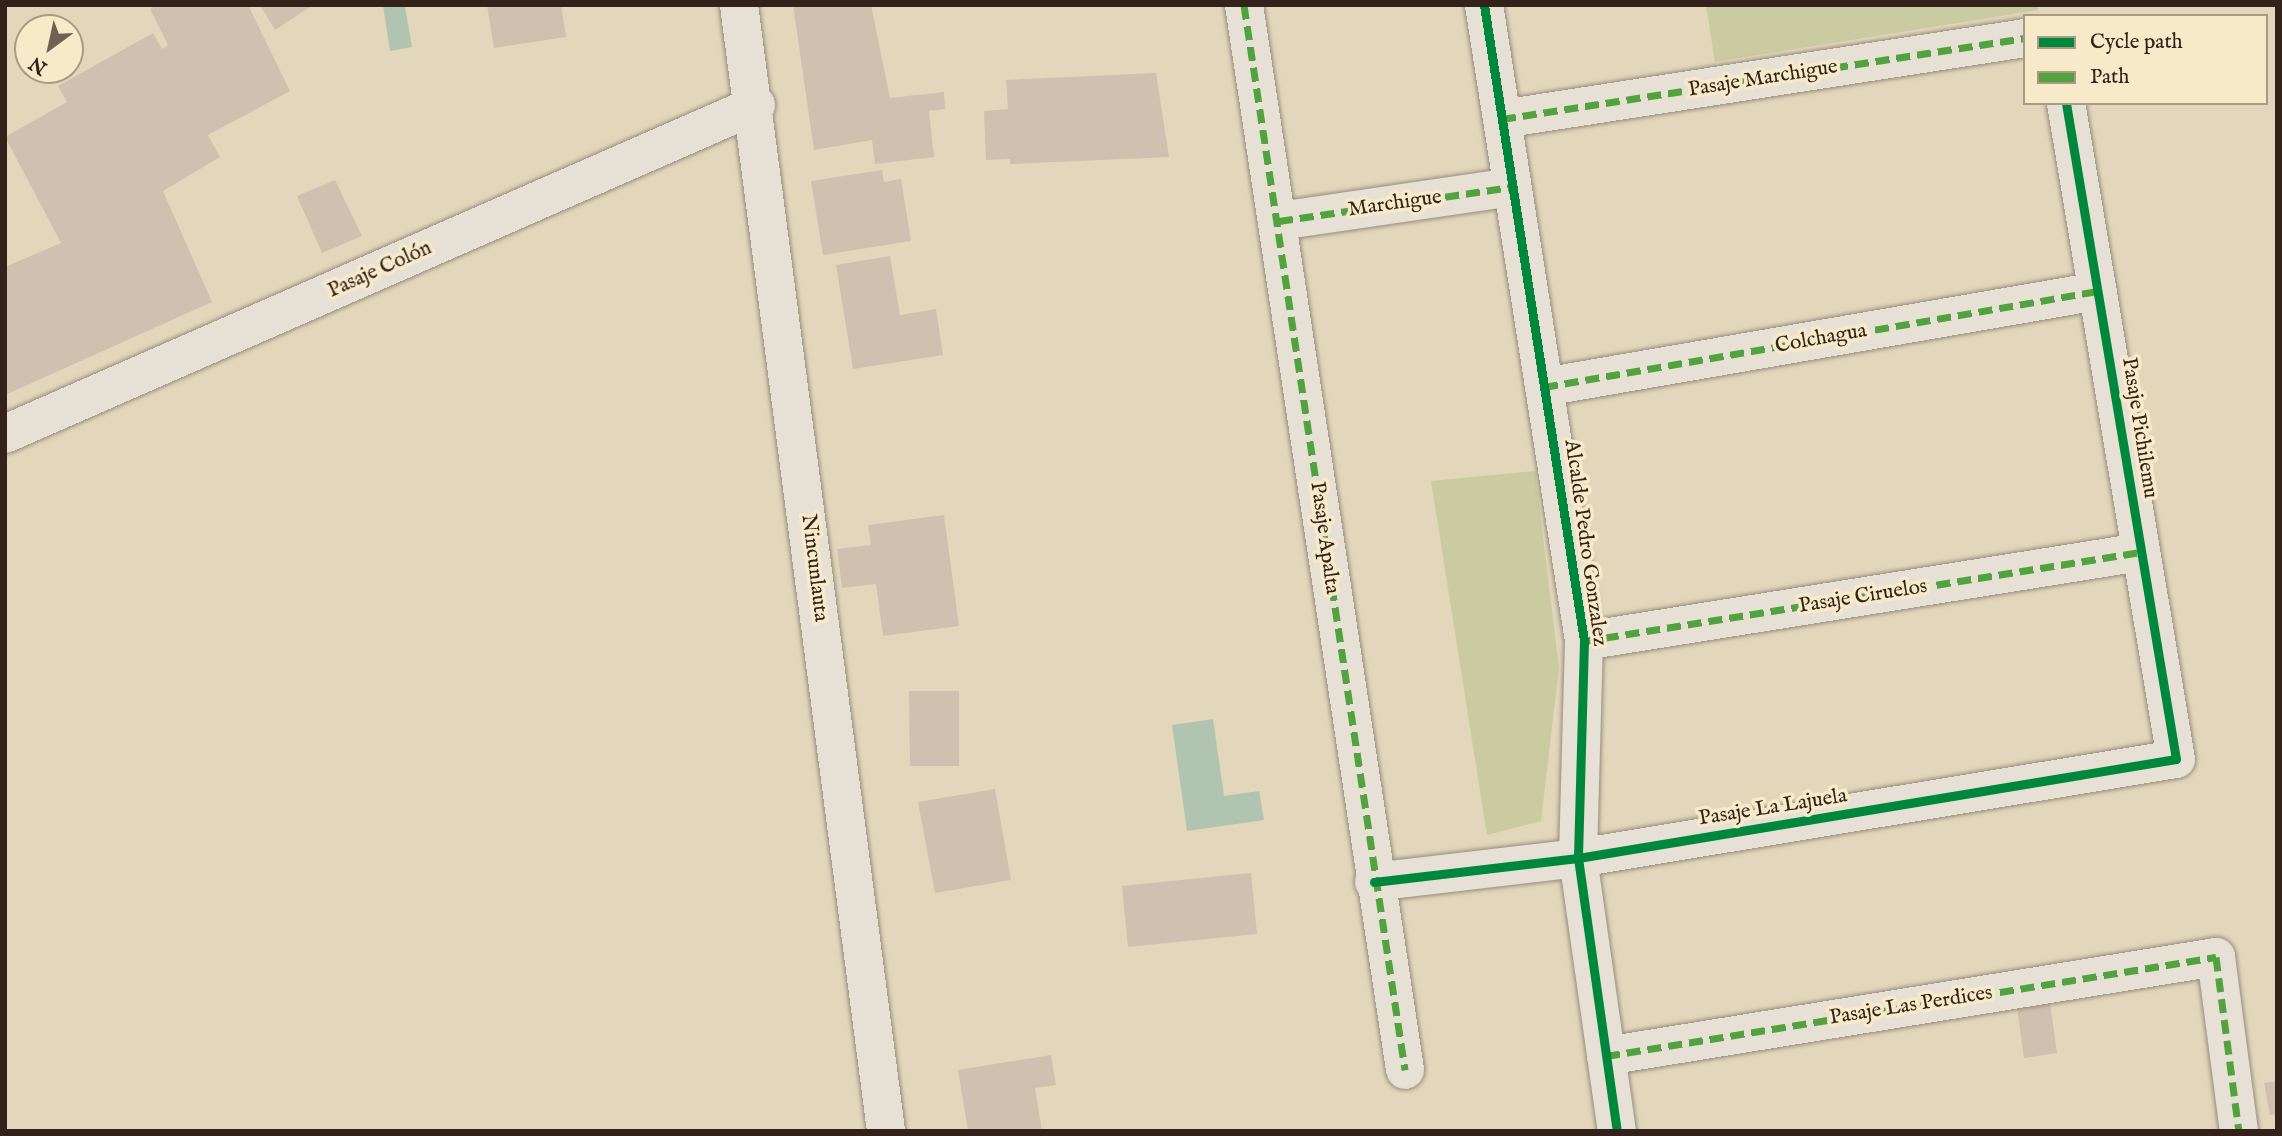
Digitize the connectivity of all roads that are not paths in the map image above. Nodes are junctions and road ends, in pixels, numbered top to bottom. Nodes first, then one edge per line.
1 (739, 5) edge
2 (1244, 5) edge
3 (1484, 5) edge
4 (2023, 38) edge
5 (755, 105) junction
6 (2066, 105) edge
7 (1502, 119) junction
8 (1512, 187) junction
9 (1279, 221) junction
10 (2098, 291) junction
11 (1544, 387) junction
12 (5, 435) edge
13 (2141, 552) junction
14 (1584, 641) junction
15 (2176, 759) joint
16 (1578, 858) junction
17 (1374, 882) junction
18 (1606, 1056) junction
19 (1405, 1070) dead end
20 (886, 1131) edge
21 (1617, 1131) edge
22 (2239, 1131) edge

1 - 5 street, Nincunlauta
2 - 9 street, Pasaje Apalta
3 - 7 street, Alcalde Pedro Gonzalez
4 - 7 street, Pasaje Marchigue
5 - 12 street, Pasaje Colón
5 - 20 street, Nincunlauta
6 - 10 street, Pasaje Pichilemu
7 - 8 street, Alcalde Pedro Gonzalez
8 - 9 street, Marchigue
8 - 11 street, Alcalde Pedro Gonzalez
9 - 17 street, Pasaje Apalta
10 - 11 street, Colchagua
10 - 13 street, Pasaje Pichilemu
11 - 14 street, Alcalde Pedro Gonzalez
13 - 14 street, Pasaje Ciruelos
13 - 15 street, Pasaje Pichilemu
14 - 16 street, Alcalde Pedro Gonzalez
15 - 16 street, Pasaje La Lajuela
16 - 17 street, Pasaje La Lajuela
16 - 18 street, Alcalde Pedro Gonzalez
17 - 19 street, Pasaje Apalta
18 - 21 street, Alcalde Pedro Gonzalez
18 - 22 street, Pasaje Las Perdices

